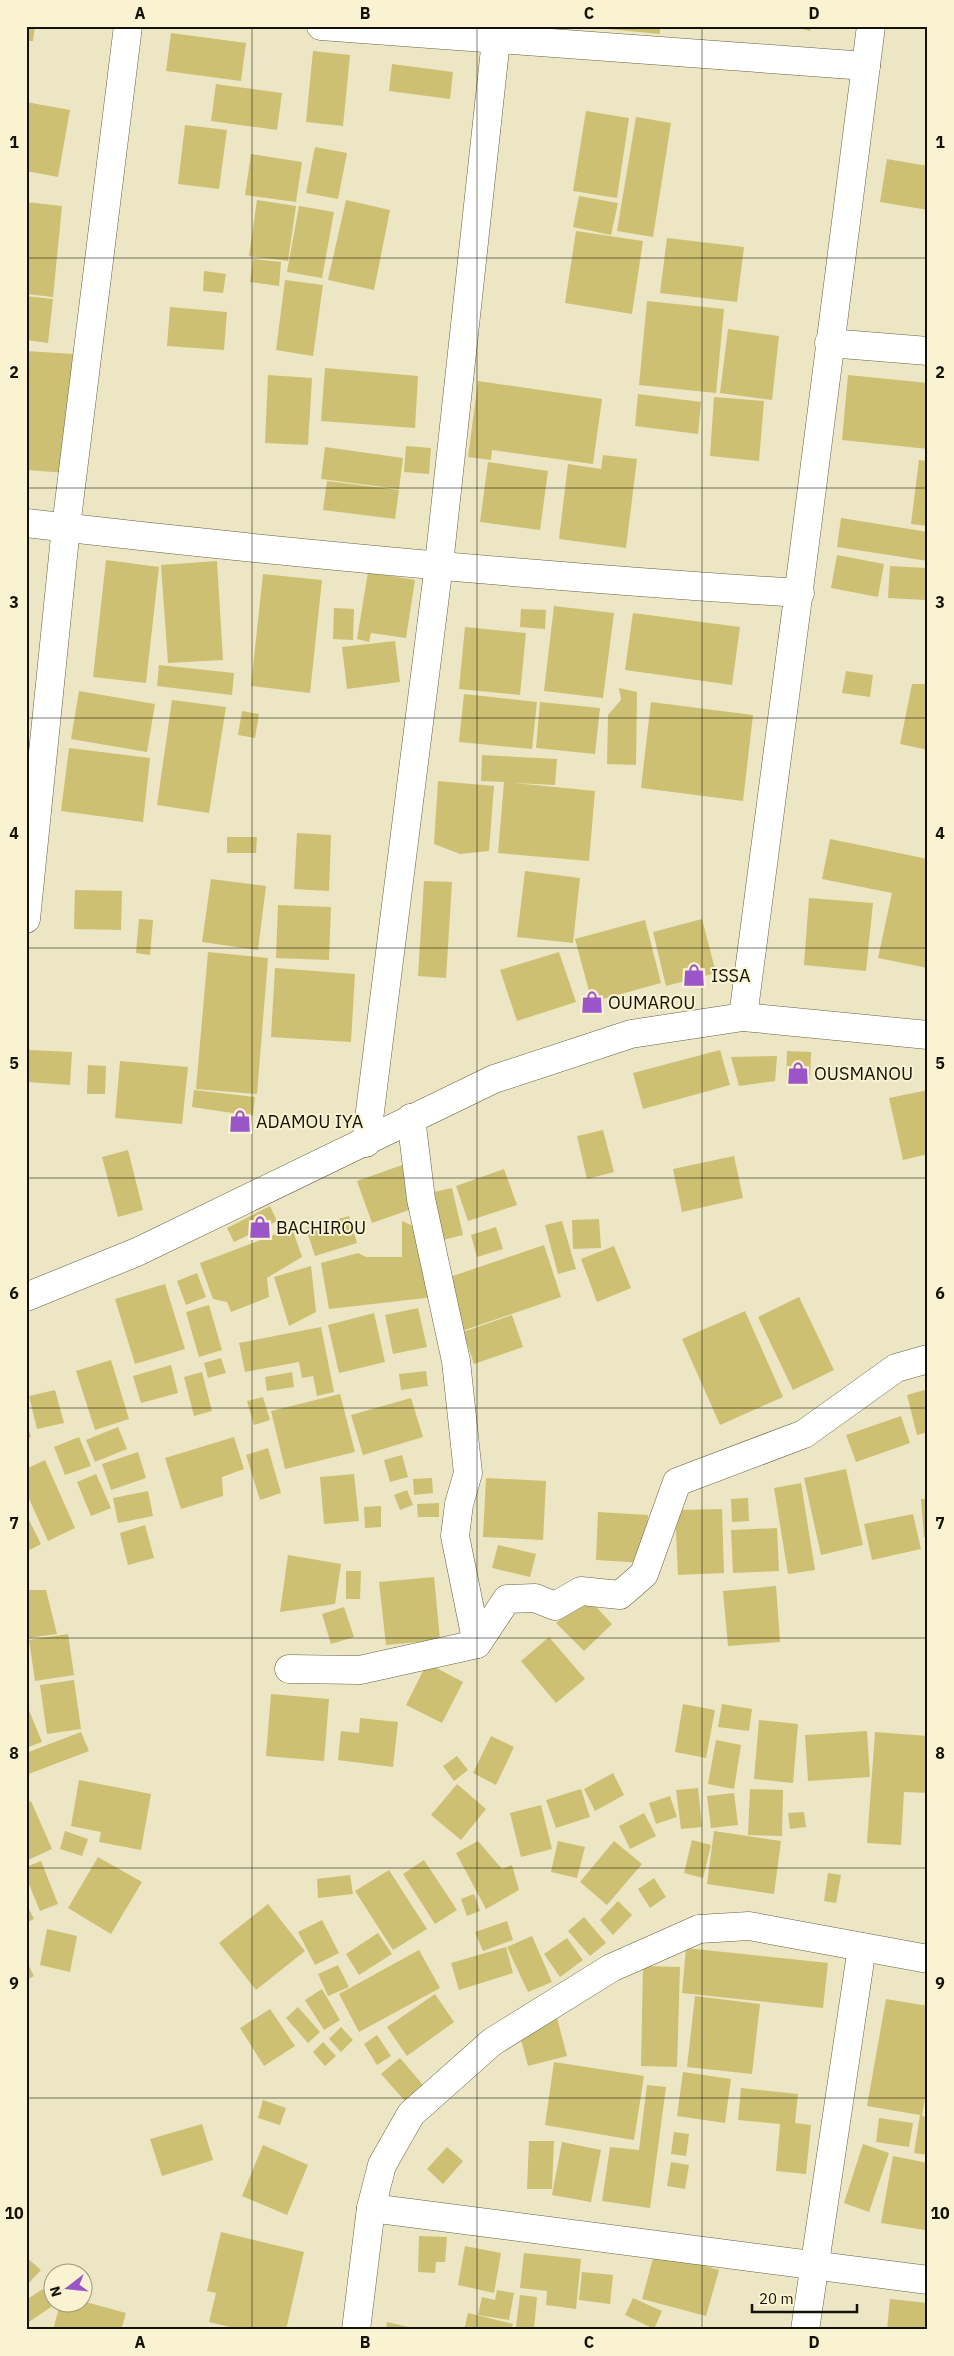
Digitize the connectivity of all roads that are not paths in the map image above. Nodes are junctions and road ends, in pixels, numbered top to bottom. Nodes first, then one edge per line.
1 (128, 26) edge
2 (322, 26) edge
3 (872, 26) edge
4 (496, 40) junction
5 (866, 66) junction
6 (829, 343) junction
7 (928, 351) edge
8 (26, 523) edge
9 (66, 528) junction
10 (439, 564) junction
11 (800, 593) junction
12 (26, 919) edge
13 (743, 1017) junction
14 (928, 1035) edge
15 (411, 1118) junction
16 (366, 1143) junction
17 (26, 1297) edge
18 (928, 1359) edge
19 (477, 1644) junction
20 (289, 1669) dead end
21 (862, 1947) junction
22 (928, 1959) edge
23 (371, 2208) junction
24 (816, 2266) junction
25 (928, 2280) edge
26 (356, 2330) edge
27 (805, 2330) edge

1 - 9 street
2 - 4 street
3 - 5 street
4 - 5 street
4 - 10 street
5 - 6 street
6 - 7 street
6 - 11 street
8 - 9 street
9 - 10 street
9 - 12 street
10 - 11 street
10 - 16 street
11 - 13 street
13 - 14 street
13 - 15 street
15 - 16 street
15 - 19 street
16 - 17 street
18 - 19 street
19 - 20 street
21 - 22 street
21 - 23 street
21 - 24 street
23 - 24 street
23 - 26 street
24 - 25 street
24 - 27 street

